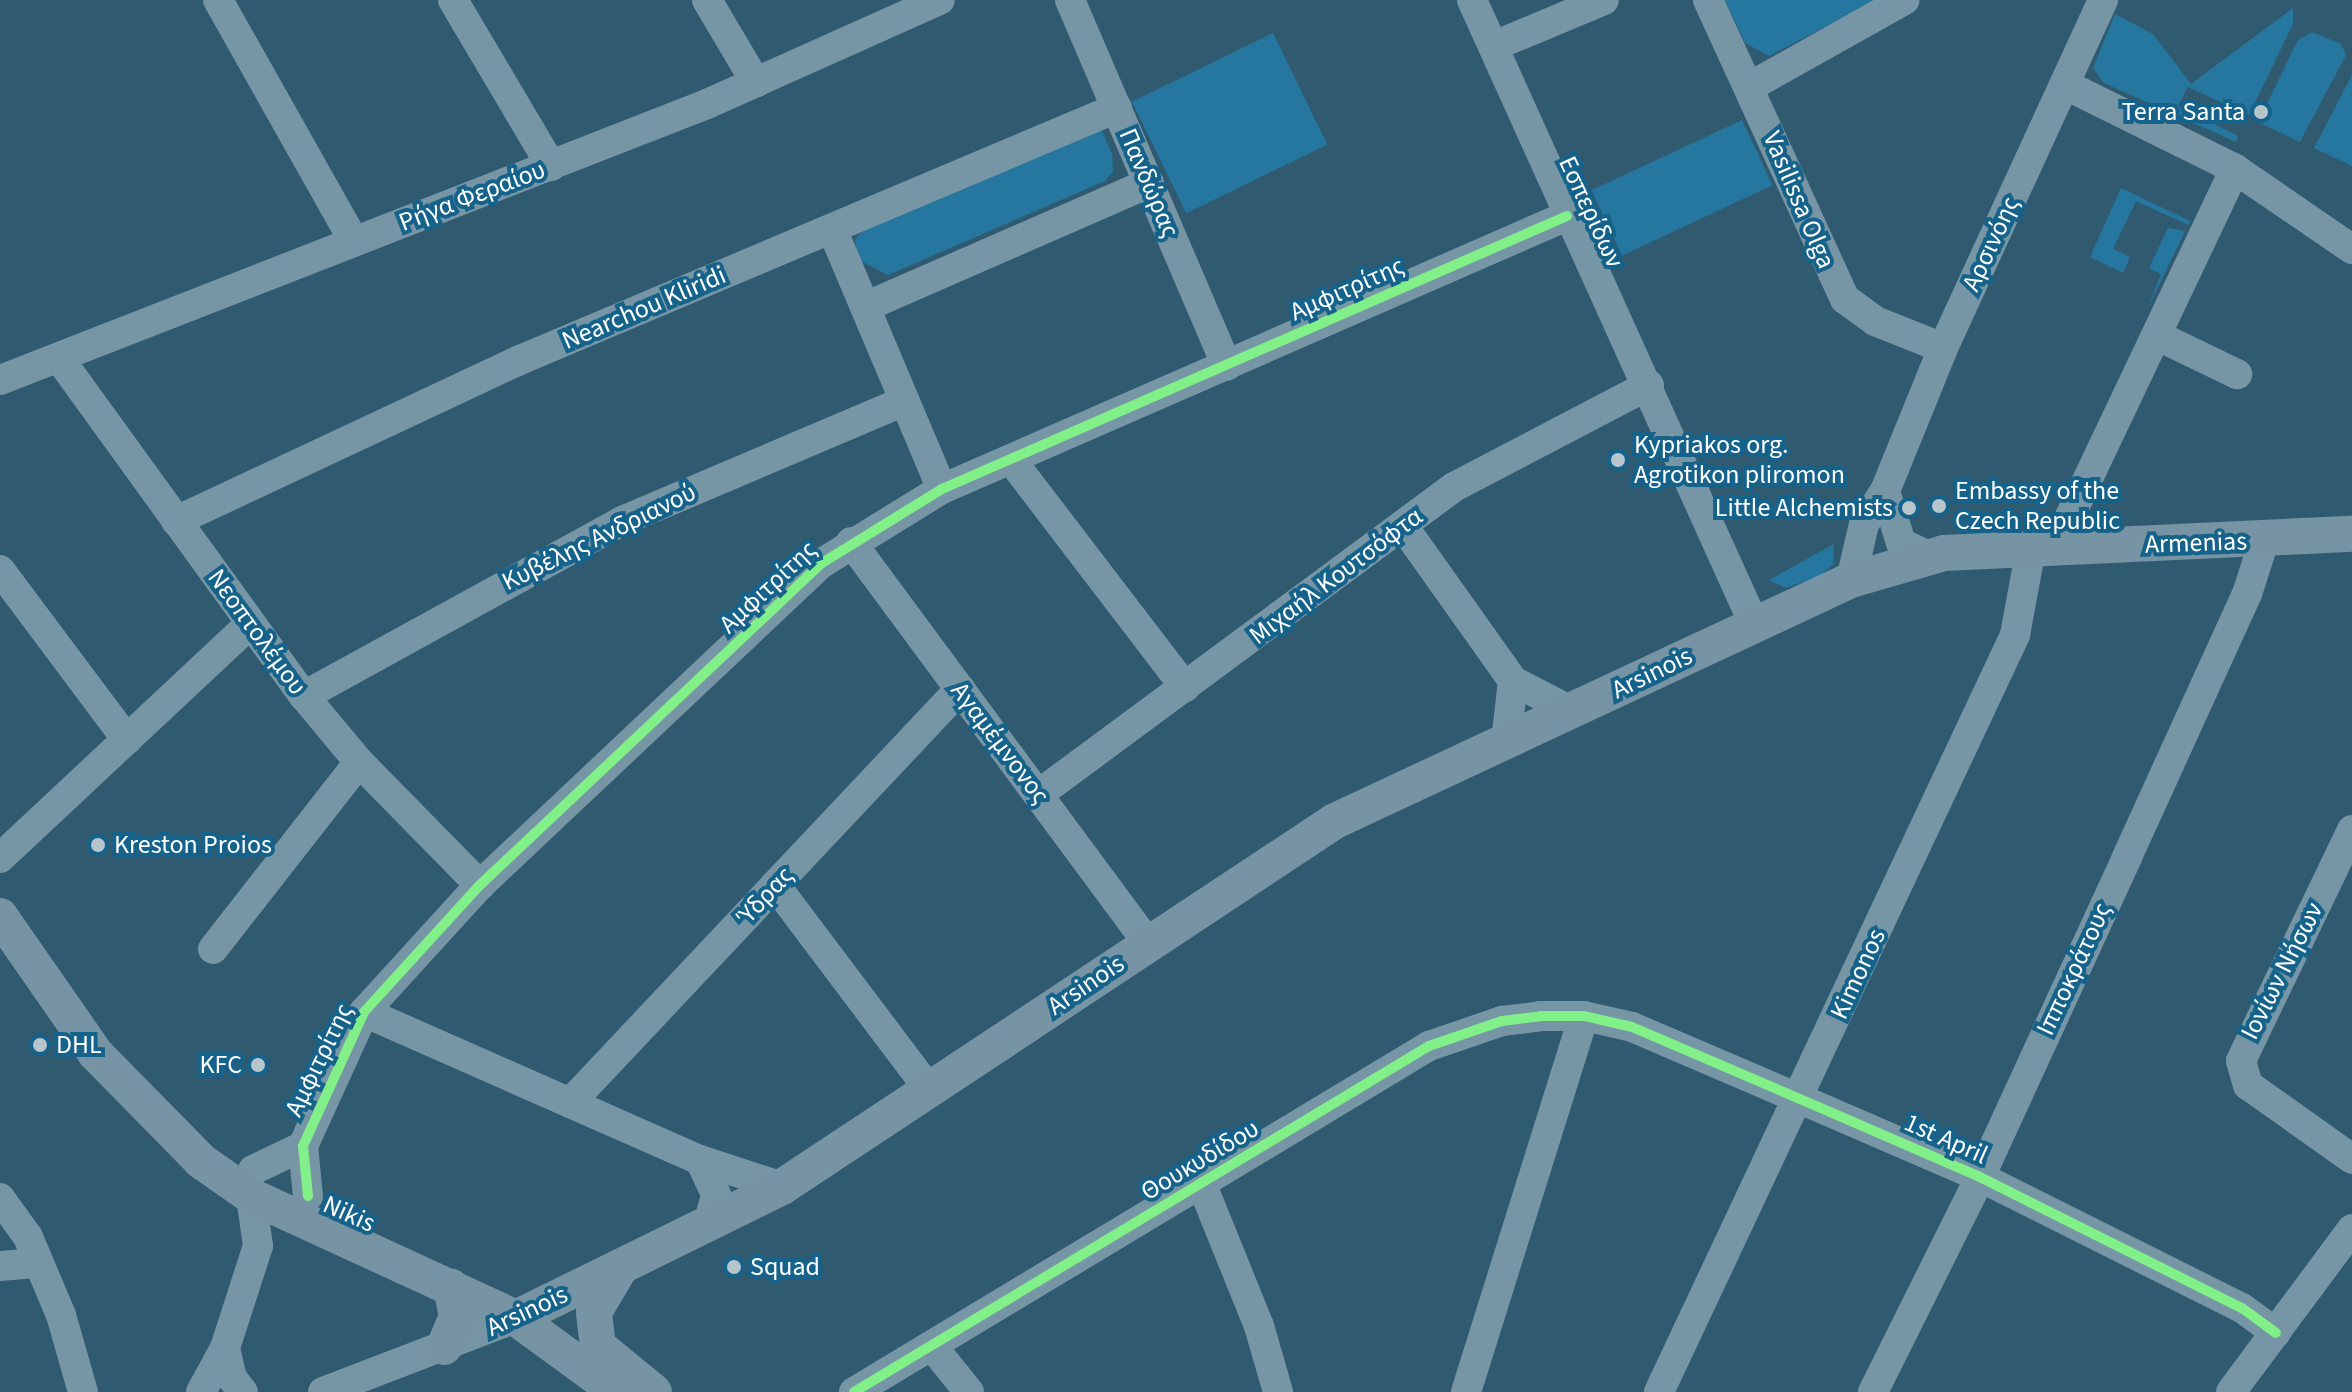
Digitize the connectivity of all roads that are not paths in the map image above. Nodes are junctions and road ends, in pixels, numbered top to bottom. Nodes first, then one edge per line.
1 (218, 0) edge
2 (453, 0) edge
3 (707, 0) edge
4 (940, 0) edge
5 (1070, 0) edge
6 (1472, 0) edge
7 (1604, 0) edge
8 (1708, 0) edge
9 (1904, 0) edge
10 (2103, 0) edge
11 (900, 8) edge
12 (1494, 46) junction
13 (756, 83) junction
14 (2066, 85) junction
15 (1751, 86) junction
16 (1117, 108) junction
17 (551, 166) junction
18 (2235, 169) junction
19 (1149, 183) junction
20 (1567, 216) junction
21 (832, 229) junction
22 (354, 241) junction
23 (2352, 249) edge
24 (865, 307) junction
25 (2158, 336) junction
26 (1943, 348) junction
27 (59, 358) junction
28 (1227, 366) junction
29 (2237, 374) dead end
30 (0, 380) edge
31 (1649, 385) junction
32 (905, 401) junction
33 (1012, 461) junction
34 (942, 489) junction
35 (1885, 491) junction
36 (176, 521) junction
37 (1403, 526) junction
38 (2352, 534) edge
39 (2264, 541) junction
40 (851, 542) junction
41 (2043, 548) junction
42 (1929, 556) junction
43 (0, 570) edge
44 (1851, 580) junction
45 (250, 624) junction
46 (1754, 624) junction
47 (1513, 681) junction
48 (1185, 687) junction
49 (960, 689) junction
50 (304, 696) junction
51 (1571, 711) junction
52 (127, 740) junction
53 (1506, 742) junction
54 (359, 762) junction
55 (1039, 794) junction
56 (2351, 836) edge
57 (0, 858) edge
58 (480, 885) junction
59 (775, 885) junction
60 (0, 916) edge
61 (1148, 944) junction
62 (213, 949) dead end
63 (10, 953) edge
64 (364, 1012) junction
65 (1584, 1016) junction
66 (929, 1089) junction
67 (1800, 1099) junction
68 (570, 1103) junction
69 (303, 1146) junction
70 (2352, 1159) edge
71 (700, 1160) junction
72 (1980, 1177) junction
73 (252, 1183) junction
74 (1202, 1185) junction
75 (782, 1187) junction
76 (0, 1198) edge
77 (304, 1207) junction
78 (708, 1225) junction
79 (2352, 1229) edge
80 (258, 1246) junction
81 (38, 1263) junction
82 (0, 1266) edge
83 (622, 1266) junction
84 (451, 1287) junction
85 (528, 1313) junction
86 (2276, 1333) junction
87 (598, 1346) junction
88 (932, 1346) junction
89 (444, 1347) junction
90 (225, 1348) junction
91 (83, 1391) edge
92 (201, 1392) edge
93 (243, 1392) edge
94 (323, 1392) edge
95 (617, 1392) edge
96 (654, 1392) edge
97 (854, 1392) edge
98 (969, 1392) edge
99 (1278, 1392) edge
100 (1466, 1392) edge
101 (1659, 1392) edge
102 (1873, 1392) edge
103 (2231, 1392) edge

1 - 22 street
2 - 17 street
3 - 13 street
4 - 11 street, Ρήγα Φεραίου
5 - 16 street, Πανδώρας
6 - 12 street, Εσπερίδων
7 - 12 street
8 - 15 street, Vasilissa Olga
9 - 15 street
10 - 14 street, Αρσινόης
11 - 13 street, Ρήγα Φεραίου
12 - 20 street, Εσπερίδων
13 - 17 street, Ρήγα Φεραίου
14 - 18 street
14 - 26 street, Αρσινόης
15 - 26 street, Vasilissa Olga
16 - 19 street, Πανδώρας
16 - 21 street, Nearchou Kliridi
17 - 22 street, Ρήγα Φεραίου
18 - 23 street
18 - 25 street, Kimonos
19 - 24 street
19 - 28 street, Πανδώρας
20 - 28 street, Αμφιτρίτης
20 - 31 street, Εσπερίδων
21 - 24 street
21 - 36 street, Nearchou Kliridi
22 - 27 street, Ρήγα Φεραίου
24 - 32 street
25 - 29 street
25 - 41 street, Kimonos
26 - 35 street, Αρσινόης
27 - 30 street, Ρήγα Φεραίου
27 - 36 street, Νεοπτολέμου
28 - 33 street, Αμφιτρίτης
31 - 37 street, Μιχαήλ Κουτσόφτα
31 - 46 street, Εσπερίδων
32 - 34 street
32 - 50 street, Κυβέλης Ανδριανού
33 - 34 street, Αμφιτρίτης
33 - 48 street
34 - 40 street, Αμφιτρίτης
35 - 42 street
35 - 44 street, Αρσινόης
36 - 45 street, Νεοπτολέμου
37 - 47 street
37 - 48 street, Μιχαήλ Κουτσόφτα
38 - 39 main road, Armenias
39 - 41 main road, Armenias
39 - 72 street, Ιπποκράτους
40 - 49 street, Αγαμέμνονος
40 - 58 street, Αμφιτρίτης
41 - 42 main road, Armenias
41 - 67 street, Kimonos
42 - 44 main road, Armenias
43 - 52 street
44 - 46 main road, Arsinois
45 - 50 street, Νεοπτολέμου
45 - 52 street
46 - 51 main road, Arsinois
47 - 51 street
47 - 53 street
48 - 55 street, Μιχαήλ Κουτσόφτα
49 - 55 street, Αγαμέμνονος
49 - 59 street, Ύδρας
50 - 54 street, Νεοπτολέμου
51 - 53 main road, Arsinois
52 - 57 street
53 - 61 main road, Arsinois
54 - 58 street, Νεοπτολέμου
54 - 62 street
55 - 61 street, Αγαμέμνονος
56 - 70 street, Ιονίων Νήσων
58 - 64 street, Αμφιτρίτης
59 - 66 street
59 - 68 street, Ύδρας
60 - 63 main road, Nikis
61 - 66 main road, Arsinois
63 - 73 main road, Nikis
64 - 68 street
64 - 69 street, Αμφιτρίτης
65 - 67 street, 1st April
65 - 74 street, Θουκυδίδου
65 - 100 street
66 - 75 main road, Arsinois
67 - 72 street, 1st April
67 - 101 street, Kimonos
68 - 71 street
69 - 73 street, Αμφιτρίτης
69 - 77 street, Αμφιτρίτης
71 - 75 street
71 - 78 street
72 - 86 street, 1st April
72 - 102 street, Ιπποκράτους
73 - 77 main road, Nikis
73 - 80 street
74 - 88 street, Θουκυδίδου
74 - 99 street
75 - 78 main road, Arsinois
76 - 81 street
77 - 80 street
77 - 84 main road, Nikis
77 - 85 main road, Nikis
78 - 83 main road, Arsinois
79 - 86 street
80 - 90 street
81 - 82 street
81 - 91 street
83 - 85 main road, Arsinois
83 - 87 main road
84 - 85 main road, Nikis
84 - 89 main road
85 - 87 main road
85 - 89 street, Arsinois
85 - 95 main road
86 - 103 street
87 - 96 main road
88 - 97 street, Θουκυδίδου
88 - 98 street
89 - 94 street, Arsinois
90 - 92 street
90 - 93 street

